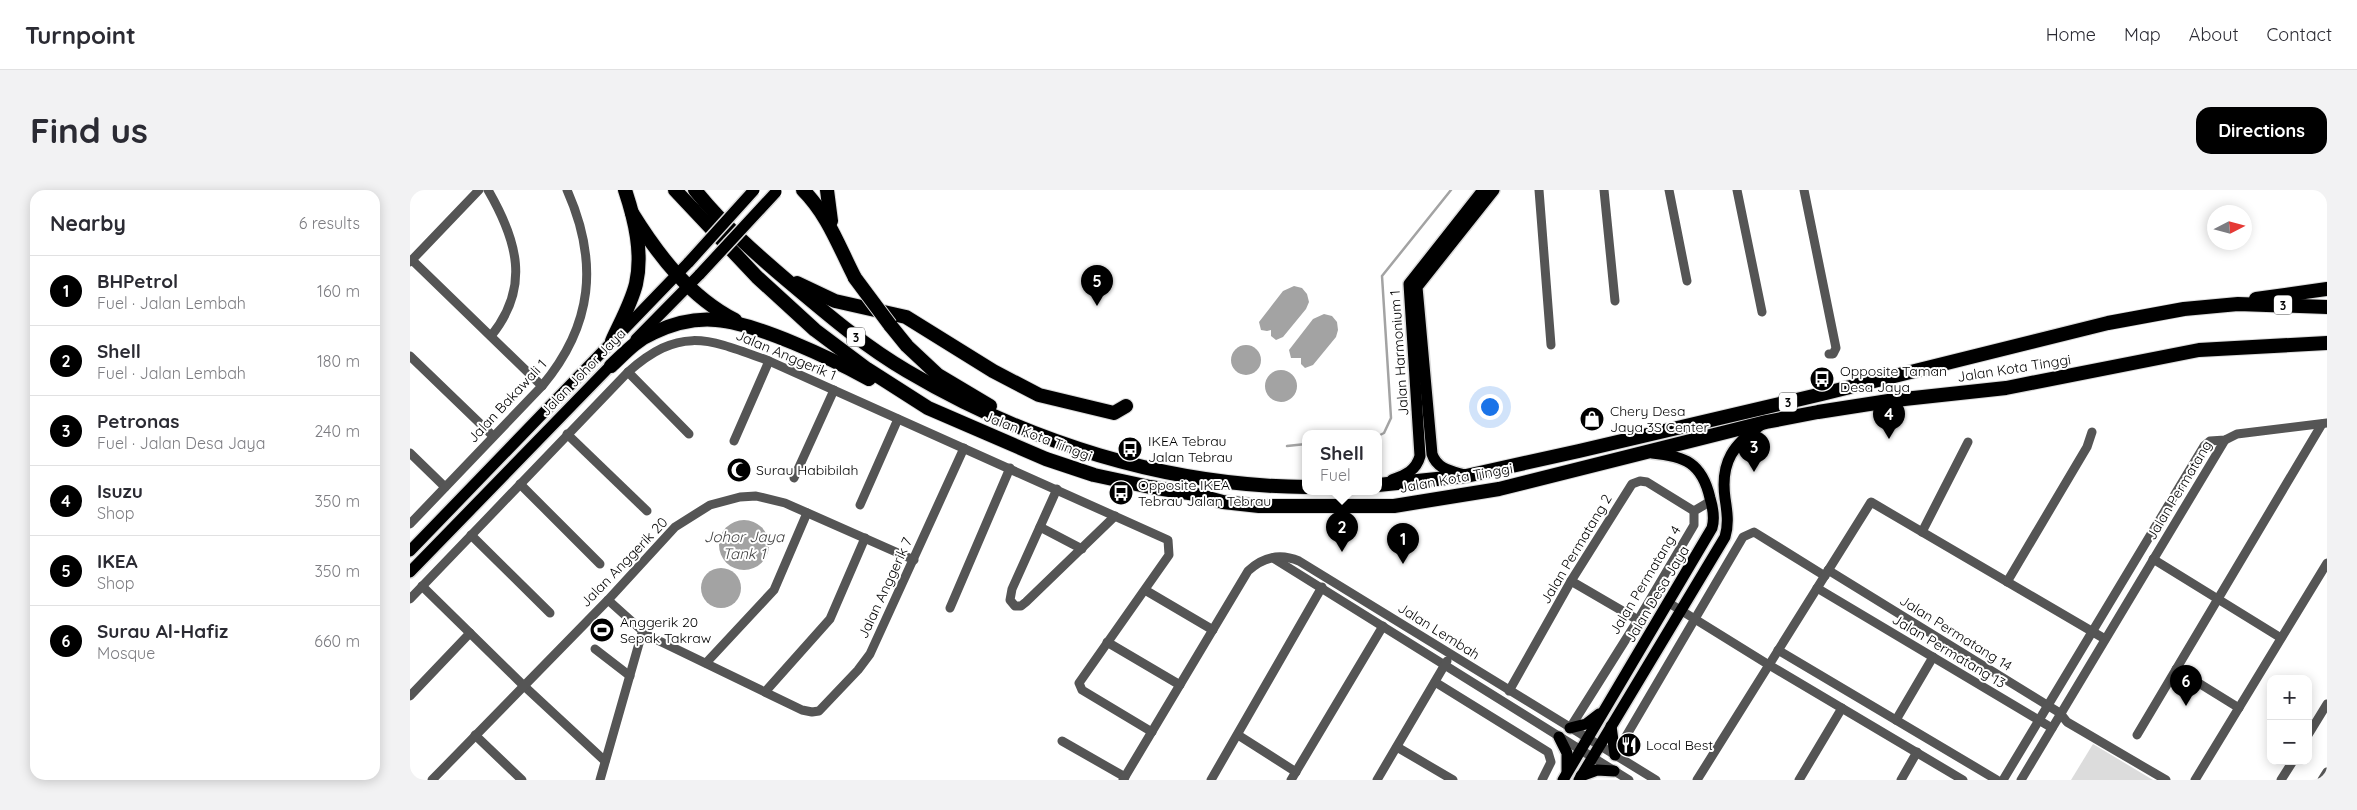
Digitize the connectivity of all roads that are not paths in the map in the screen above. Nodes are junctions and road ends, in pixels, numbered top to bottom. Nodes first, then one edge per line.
1 (479, 190) edge
2 (488, 190) edge
3 (567, 190) edge
4 (625, 190) edge
5 (675, 190) edge
6 (695, 190) edge
7 (754, 190) edge
8 (803, 190) edge
9 (1483, 190) edge
10 (1494, 190) edge
11 (1539, 190) edge
12 (1604, 190) edge
13 (1669, 190) edge
14 (1737, 190) edge
15 (1804, 190) edge
16 (777, 191) edge
17 (827, 191) edge
18 (632, 213) junction
19 (832, 227) junction
20 (411, 261) edge
21 (677, 274) junction
22 (784, 278) junction
23 (1687, 281) dead end
24 (688, 286) junction
25 (2327, 289) edge
26 (1615, 301) dead end
27 (2238, 304) junction
28 (2327, 306) edge
29 (1762, 312) dead end
30 (754, 329) junction
31 (491, 336) junction
32 (612, 341) junction
33 (2327, 343) edge
34 (1551, 345) dead end
35 (1829, 354) dead end
36 (410, 356) edge
37 (770, 361) junction
38 (610, 366) junction
39 (628, 372) junction
40 (542, 386) junction
41 (834, 390) junction
42 (1126, 406) dead end
43 (928, 408) junction
44 (898, 419) junction
45 (1766, 422) junction
46 (2324, 424) edge
47 (1026, 430) junction
48 (2092, 432) dead end
49 (567, 434) junction
50 (689, 434) dead end
51 (493, 436) junction
52 (2225, 440) junction
53 (734, 441) dead end
54 (1968, 442) dead end
55 (964, 448) junction
56 (410, 452) edge
57 (1641, 452) junction
58 (1010, 468) junction
59 (1466, 476) junction
60 (794, 478) dead end
61 (520, 484) junction
62 (1382, 484) edge
63 (1382, 485) edge
64 (445, 487) junction
65 (1302, 487) edge
66 (1058, 490) junction
67 (1711, 502) junction
68 (860, 505) dead end
69 (647, 511) dead end
70 (1694, 511) junction
71 (807, 513) junction
72 (1115, 516) junction
73 (410, 524) edge
74 (1040, 527) junction
75 (1922, 532) junction
76 (471, 535) junction
77 (865, 538) junction
78 (1082, 549) junction
79 (410, 551) edge
80 (1272, 557) junction
81 (2154, 559) junction
82 (914, 560) junction
83 (2327, 563) edge
84 (600, 564) dead end
85 (410, 572) edge
86 (1826, 573) junction
87 (1571, 581) junction
88 (2007, 582) junction
89 (422, 586) junction
90 (1322, 587) junction
91 (1817, 588) junction
92 (1145, 590) junction
93 (2218, 598) junction
94 (410, 599) edge
95 (608, 600) junction
96 (1669, 603) junction
97 (950, 608) dead end
98 (1680, 610) junction
99 (550, 613) dead end
100 (1694, 619) junction
101 (1638, 620) junction
102 (1383, 626) junction
103 (1213, 630) junction
104 (2092, 632) junction
105 (470, 633) junction
106 (642, 633) junction
107 (2281, 638) junction
108 (2105, 639) junction
109 (1107, 642) junction
110 (595, 649) dead end
111 (1778, 650) junction
112 (1451, 655) junction
113 (1933, 657) junction
114 (706, 663) junction
115 (1445, 665) junction
116 (1769, 666) junction
117 (2176, 669) junction
118 (630, 676) junction
119 (1435, 682) junction
120 (523, 685) junction
121 (1180, 685) junction
122 (1509, 690) junction
123 (765, 692) junction
124 (410, 696) edge
125 (2327, 704) edge
126 (2048, 706) junction
127 (1606, 708) junction
128 (1842, 708) junction
129 (2239, 708) junction
130 (2060, 713) junction
131 (1896, 720) junction
132 (2038, 721) junction
133 (2068, 722) junction
134 (1611, 726) junction
135 (1570, 728) junction
136 (2052, 728) junction
137 (2312, 728) edge
138 (1152, 732) junction
139 (475, 735) junction
140 (2137, 735) dead end
141 (1238, 736) junction
142 (1559, 737) junction
143 (1588, 739) junction
144 (1062, 741) dead end
145 (1599, 746) junction
146 (1397, 748) junction
147 (1581, 750) junction
148 (1917, 752) junction
149 (1615, 755) junction
150 (1592, 758) junction
151 (605, 761) junction
152 (2290, 765) edge
153 (1614, 771) junction
154 (1296, 772) junction
155 (2327, 772) edge
156 (1124, 778) edge
157 (1564, 778) edge
158 (1580, 778) edge
159 (432, 780) edge
160 (522, 780) edge
161 (600, 780) edge
162 (1212, 780) edge
163 (1291, 780) edge
164 (1377, 780) edge
165 (1453, 780) edge
166 (1542, 780) edge
167 (1629, 780) edge
168 (1656, 780) edge
169 (1697, 780) edge
170 (1800, 780) edge
171 (1901, 780) edge
172 (1963, 780) edge
173 (1997, 780) edge
174 (2003, 780) edge
175 (2021, 780) edge
176 (2166, 780) edge
177 (2195, 780) edge
178 (2281, 780) edge
179 (2322, 780) edge

1 - 20 street
2 - 31 street
3 - 40 street, Jalan Bakawali 1
4 - 18 highway
5 - 43 highway, Jalan Kota Tinggi / 3
6 - 22 highway, Jalan Kota Tinggi / 3
7 - 21 main road, Jalan Johor Jaya, bridge
8 - 19 highway
9 - 62 main road, Jalan Harmonium 1
10 - 59 main road, Jalan Harmonium 1
11 - 34 street
12 - 26 street
13 - 23 street
14 - 29 street
15 - 35 street
16 - 24 main road, Jalan Johor Jaya, bridge
17 - 19 highway
18 - 21 highway
18 - 32 highway
19 - 47 highway, bridge
20 - 31 street
21 - 24 highway
21 - 32 main road, Jalan Johor Jaya
22 - 42 highway
22 - 47 highway, Jalan Kota Tinggi / 3
24 - 30 highway
24 - 38 main road, Jalan Johor Jaya
25 - 27 highway
27 - 28 highway, Jalan Kota Tinggi / 3
27 - 59 highway, Jalan Kota Tinggi / 3
30 - 38 highway
30 - 43 highway
31 - 40 street
32 - 79 main road, Jalan Johor Jaya
33 - 45 highway, Jalan Kota Tinggi / 3
36 - 51 street
37 - 39 street, Jalan Anggerik 1
37 - 41 street, Jalan Anggerik 1
37 - 53 street
38 - 85 main road, Jalan Johor Jaya
39 - 49 street, Jalan Anggerik 1
39 - 50 street
40 - 51 street, Jalan Bakawali 1
41 - 44 street, Jalan Anggerik 1
41 - 60 street
43 - 57 highway, Jalan Kota Tinggi / 3
44 - 55 street, Jalan Anggerik 1
44 - 68 street
45 - 57 highway, Jalan Kota Tinggi / 3
45 - 98 main road, Jalan Desa Jaya
46 - 52 street
46 - 93 street
47 - 65 highway, Jalan Kota Tinggi / 3
48 - 88 street
49 - 61 street, Jalan Anggerik 1
49 - 69 street
51 - 64 street, Jalan Bakawali 1
52 - 81 street, Jalan Permatang
52 - 104 street, Jalan Permatang
54 - 75 street
55 - 58 street, Jalan Anggerik 1
55 - 82 street, Jalan Anggerik 7
56 - 64 street
57 - 67 main road, Jalan Desa Jaya
58 - 66 street, Jalan Anggerik 1
58 - 97 street
59 - 63 highway, Jalan Kota Tinggi / 3
61 - 76 street, Jalan Anggerik 1
61 - 84 street
64 - 73 street, Jalan Bakawali 1
66 - 72 street, Jalan Anggerik 1
66 - 74 street
67 - 70 street
67 - 96 main road, Jalan Desa Jaya
70 - 87 street, Jalan Permatang 2
70 - 101 street, Jalan Permatang 4
71 - 77 street, Jalan Anggerik 20
71 - 95 street, Jalan Anggerik 20
71 - 114 street
72 - 78 street
72 - 92 street, Jalan Anggerik 1
74 - 78 street
74 - 78 street
75 - 86 street
75 - 88 street
76 - 89 street, Jalan Anggerik 1
76 - 99 street
77 - 82 street, Jalan Anggerik 20
77 - 123 street
80 - 90 street, Jalan Lembah
80 - 103 street
80 - 112 street, Jalan Lembah
81 - 93 street
81 - 108 street, Jalan Permatang
82 - 123 street, Jalan Anggerik 7
83 - 107 street
86 - 91 street
86 - 100 street, Jalan Permatang 14
86 - 126 street, Jalan Permatang 14
87 - 101 street
87 - 122 street, Jalan Permatang 2
88 - 104 street
89 - 94 street, Jalan Anggerik 1
89 - 105 street
90 - 102 street, Jalan Lembah
90 - 141 street
91 - 111 street
91 - 113 street, Jalan Permatang 13
92 - 103 street
92 - 109 street
93 - 107 street
93 - 117 street
95 - 106 street
95 - 120 street, Jalan Anggerik 20
96 - 98 street
96 - 127 main road, Jalan Desa Jaya
98 - 100 street
98 - 134 main road, Jalan Desa Jaya
100 - 116 street
100 - 149 street
101 - 135 street, Jalan Permatang 4
102 - 115 street, Jalan Lembah
102 - 154 street
103 - 121 street
104 - 108 street
104 - 126 street, Jalan Permatang
105 - 120 street
105 - 124 street
106 - 114 street
106 - 118 street
107 - 129 street
108 - 130 street, Jalan Permatang
109 - 121 street
109 - 138 street
110 - 118 street
111 - 116 street
111 - 131 street
112 - 115 street
112 - 122 street, Jalan Lembah
113 - 131 street
113 - 132 street, Jalan Permatang 13
114 - 123 street
115 - 119 street
115 - 142 street, Jalan Lembah
116 - 128 street
116 - 169 street
117 - 129 street
117 - 140 street
118 - 151 street
119 - 146 street
119 - 166 street
120 - 139 street, Jalan Anggerik 20
120 - 151 street
121 - 138 street
122 - 135 street, Jalan Lembah
125 - 137 street
126 - 130 street, Jalan Permatang 14
126 - 132 street, Jalan Permatang
127 - 135 main road
127 - 143 main road, Jalan Desa Jaya
128 - 148 street
128 - 170 street
129 - 177 street
130 - 133 street, Jalan Permatang 14
130 - 136 street, Jalan Permatang
131 - 173 street
132 - 136 street, Jalan Permatang 13
132 - 174 street, Jalan Permatang
133 - 136 street
133 - 176 street, Jalan Permatang 14
134 - 145 main road, Jalan Desa Jaya
134 - 149 main road
135 - 143 street, Jalan Lembah
136 - 175 street, Jalan Permatang
138 - 156 street
139 - 159 street, Jalan Anggerik 20
139 - 160 street
141 - 154 street
141 - 162 street
142 - 147 street, Jalan Lembah
142 - 157 main road
143 - 145 street, Jalan Lembah
143 - 147 main road, Jalan Desa Jaya
144 - 156 street
145 - 149 street, Jalan Lembah
145 - 150 main road, Jalan Desa Jaya
146 - 164 street
146 - 165 street
147 - 150 street, Jalan Lembah
147 - 157 main road, Jalan Desa Jaya
148 - 171 street
148 - 172 street
149 - 168 street, Jalan Lembah
150 - 153 street, Jalan Lembah
150 - 158 main road, Jalan Desa Jaya
151 - 161 street
152 - 178 street
153 - 158 main road
153 - 167 street, Jalan Lembah
154 - 163 street
155 - 179 street

